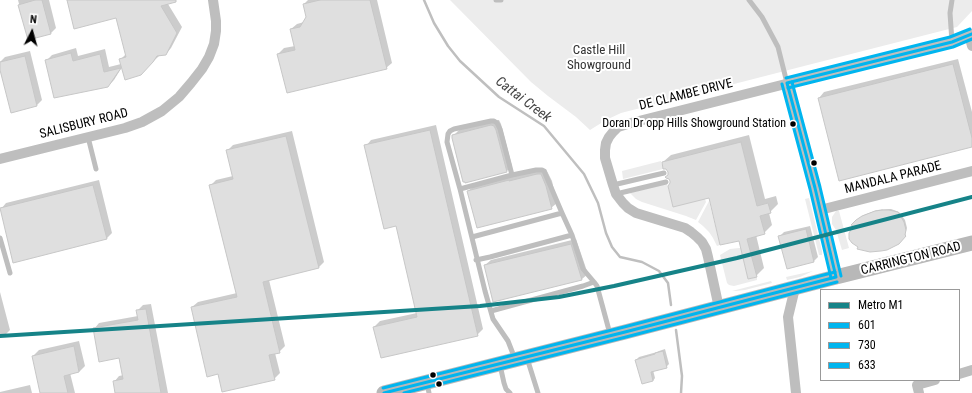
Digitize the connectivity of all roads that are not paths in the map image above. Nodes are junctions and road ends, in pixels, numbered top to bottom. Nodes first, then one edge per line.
1 (215, 0) edge
2 (496, 0) edge
3 (501, 0) edge
4 (749, 0) edge
5 (952, 0) edge
6 (971, 35) edge
7 (952, 42) junction
8 (972, 46) edge
9 (787, 83) junction
10 (88, 137) junction
11 (0, 159) edge
12 (96, 169) dead end
13 (972, 171) edge
14 (664, 173) dead end
15 (512, 175) junction
16 (666, 182) dead end
17 (460, 189) junction
18 (615, 190) junction
19 (820, 210) junction
20 (562, 213) junction
21 (572, 235) junction
22 (472, 237) junction
23 (0, 238) edge
24 (972, 243) edge
25 (476, 260) junction
26 (10, 273) dead end
27 (836, 277) junction
28 (594, 282) junction
29 (795, 288) junction
30 (719, 308) junction
31 (491, 310) junction
32 (611, 336) junction
33 (521, 358) junction
34 (500, 364) junction
35 (972, 370) edge
36 (960, 374) edge
37 (930, 381) edge
38 (428, 388) edge
39 (384, 393) edge
40 (510, 393) edge
41 (538, 393) edge
42 (796, 393) edge
43 (919, 393) edge

1 - 10 street, SALISBURY ROAD
2 - 3 lane
4 - 9 lane
5 - 7 lane
6 - 7 street, DE CLAMBE DRIVE
6 - 8 street
7 - 9 street, DE CLAMBE DRIVE
9 - 18 street, DE CLAMBE DRIVE
9 - 19 street
10 - 11 street, SALISBURY ROAD
10 - 12 lane
13 - 19 street, MANDALA PARADE
14 - 18 lane
15 - 17 lane
15 - 17 lane
15 - 20 lane
16 - 18 lane
17 - 22 lane
18 - 30 street, DE CLAMBE DRIVE
19 - 27 street
20 - 21 lane
20 - 22 lane
21 - 25 lane
21 - 28 lane
22 - 25 lane
23 - 26 lane
24 - 27 main road, CARRINGTON ROAD
25 - 31 lane
27 - 29 main road, CARRINGTON ROAD
28 - 31 lane
28 - 32 lane
29 - 30 main road, CARRINGTON ROAD
29 - 42 street
30 - 32 main road, CARRINGTON ROAD
31 - 33 lane
32 - 33 main road, CARRINGTON ROAD
33 - 34 main road, CARRINGTON ROAD
33 - 41 lane
34 - 38 main road, CARRINGTON ROAD
34 - 40 lane
35 - 36 street
37 - 43 street
38 - 39 main road, CARRINGTON ROAD

